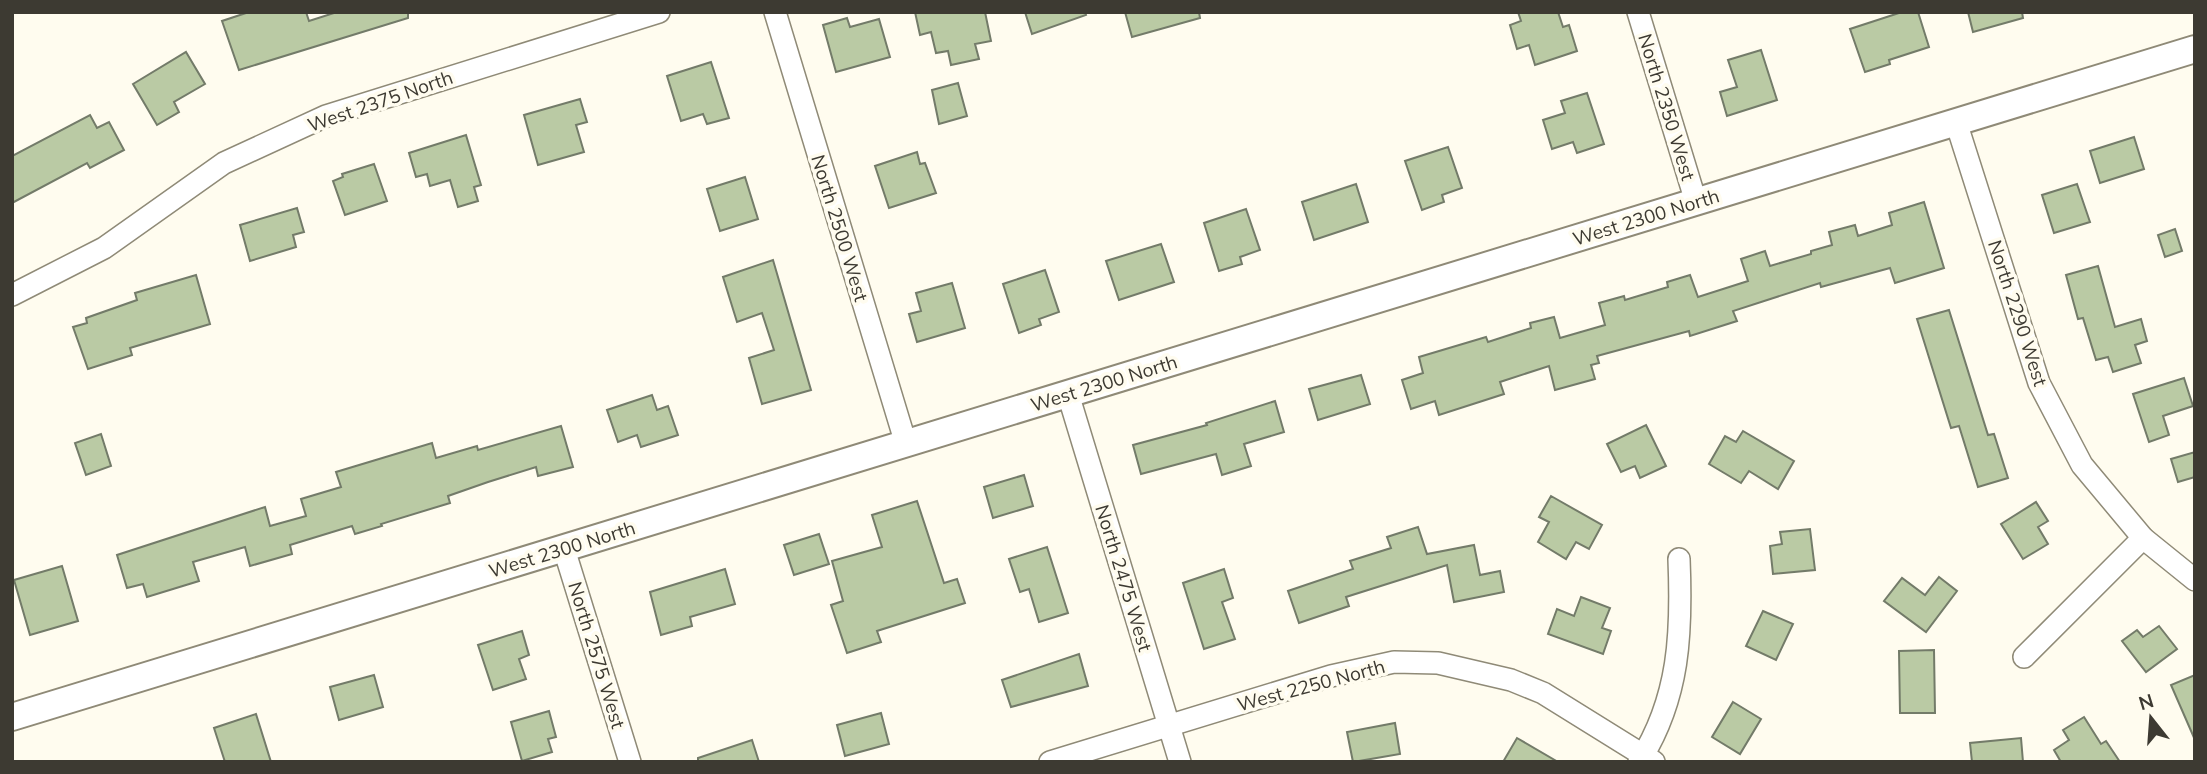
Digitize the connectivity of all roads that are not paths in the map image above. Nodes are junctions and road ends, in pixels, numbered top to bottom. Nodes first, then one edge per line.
1 (659, 12) edge
2 (775, 12) edge
3 (1638, 12) edge
4 (2195, 48) edge
5 (1956, 122) junction
6 (1696, 202) junction
7 (12, 295) edge
8 (1068, 394) junction
9 (906, 444) junction
10 (2143, 538) junction
11 (564, 549) junction
12 (1679, 559) dead end
13 (2195, 580) edge
14 (2024, 657) dead end
15 (12, 717) edge
16 (1169, 725) junction
17 (1645, 760) edge
18 (630, 762) edge
19 (1050, 762) edge
20 (1180, 762) edge

1 - 7 street, West 2375 North
2 - 9 street, North 2500 West
3 - 6 street, North 2350 West
4 - 5 street, West 2300 North
5 - 6 street, West 2300 North
5 - 10 street, North 2290 West
6 - 8 street, West 2300 North
8 - 9 street, West 2300 North
8 - 16 street, North 2475 West
9 - 11 street, West 2300 North
10 - 13 street, North 2290 West
10 - 14 street
11 - 15 street, West 2300 North
11 - 18 street, North 2575 West
12 - 17 street
16 - 17 street, West 2250 North
16 - 19 street, West 2250 North
16 - 20 street, North 2475 West

